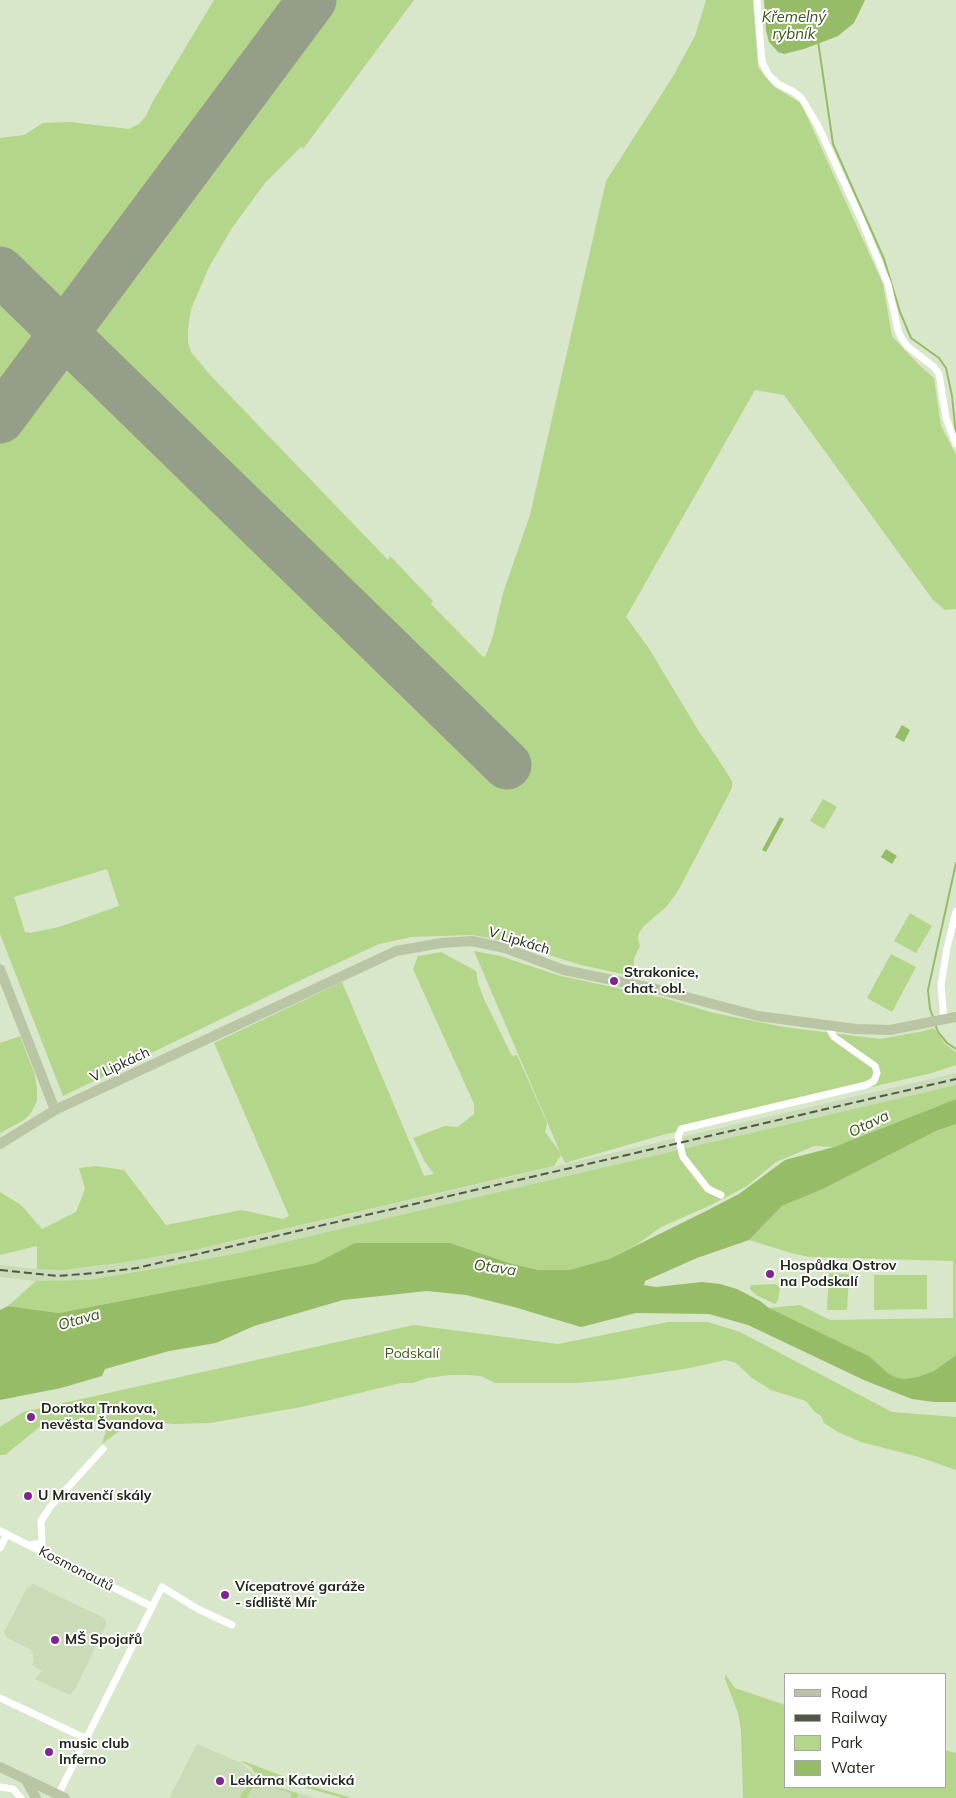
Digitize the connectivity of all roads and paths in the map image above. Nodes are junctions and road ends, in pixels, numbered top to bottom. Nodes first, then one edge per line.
1 (757, 0) edge
2 (956, 444) edge
3 (956, 911) edge
4 (0, 969) edge
5 (956, 1018) edge
6 (944, 1020) junction
7 (828, 1026) junction
8 (55, 1110) junction
9 (0, 1144) edge
10 (720, 1195) dead end
11 (103, 1449) dead end
12 (3, 1533) edge
13 (29, 1545) junction
14 (0, 1548) edge
15 (152, 1606) junction
16 (232, 1625) dead end
17 (0, 1698) edge
18 (87, 1739) junction
19 (0, 1767) edge
20 (25, 1779) junction
21 (0, 1787) edge
22 (60, 1797) edge
23 (21, 1798) edge
24 (36, 1798) edge

1 - 2 street
3 - 6 street
4 - 8 street
5 - 6 street, V Lipkách
6 - 7 street, V Lipkách
7 - 8 street, V Lipkách
7 - 10 street
8 - 9 street, V Lipkách
11 - 13 street
12 - 13 street, Kosmonautů
12 - 14 street
13 - 15 street, Kosmonautů
15 - 16 street
15 - 18 street
17 - 18 street
18 - 22 street
19 - 20 street
20 - 22 street
20 - 24 street
21 - 23 street

